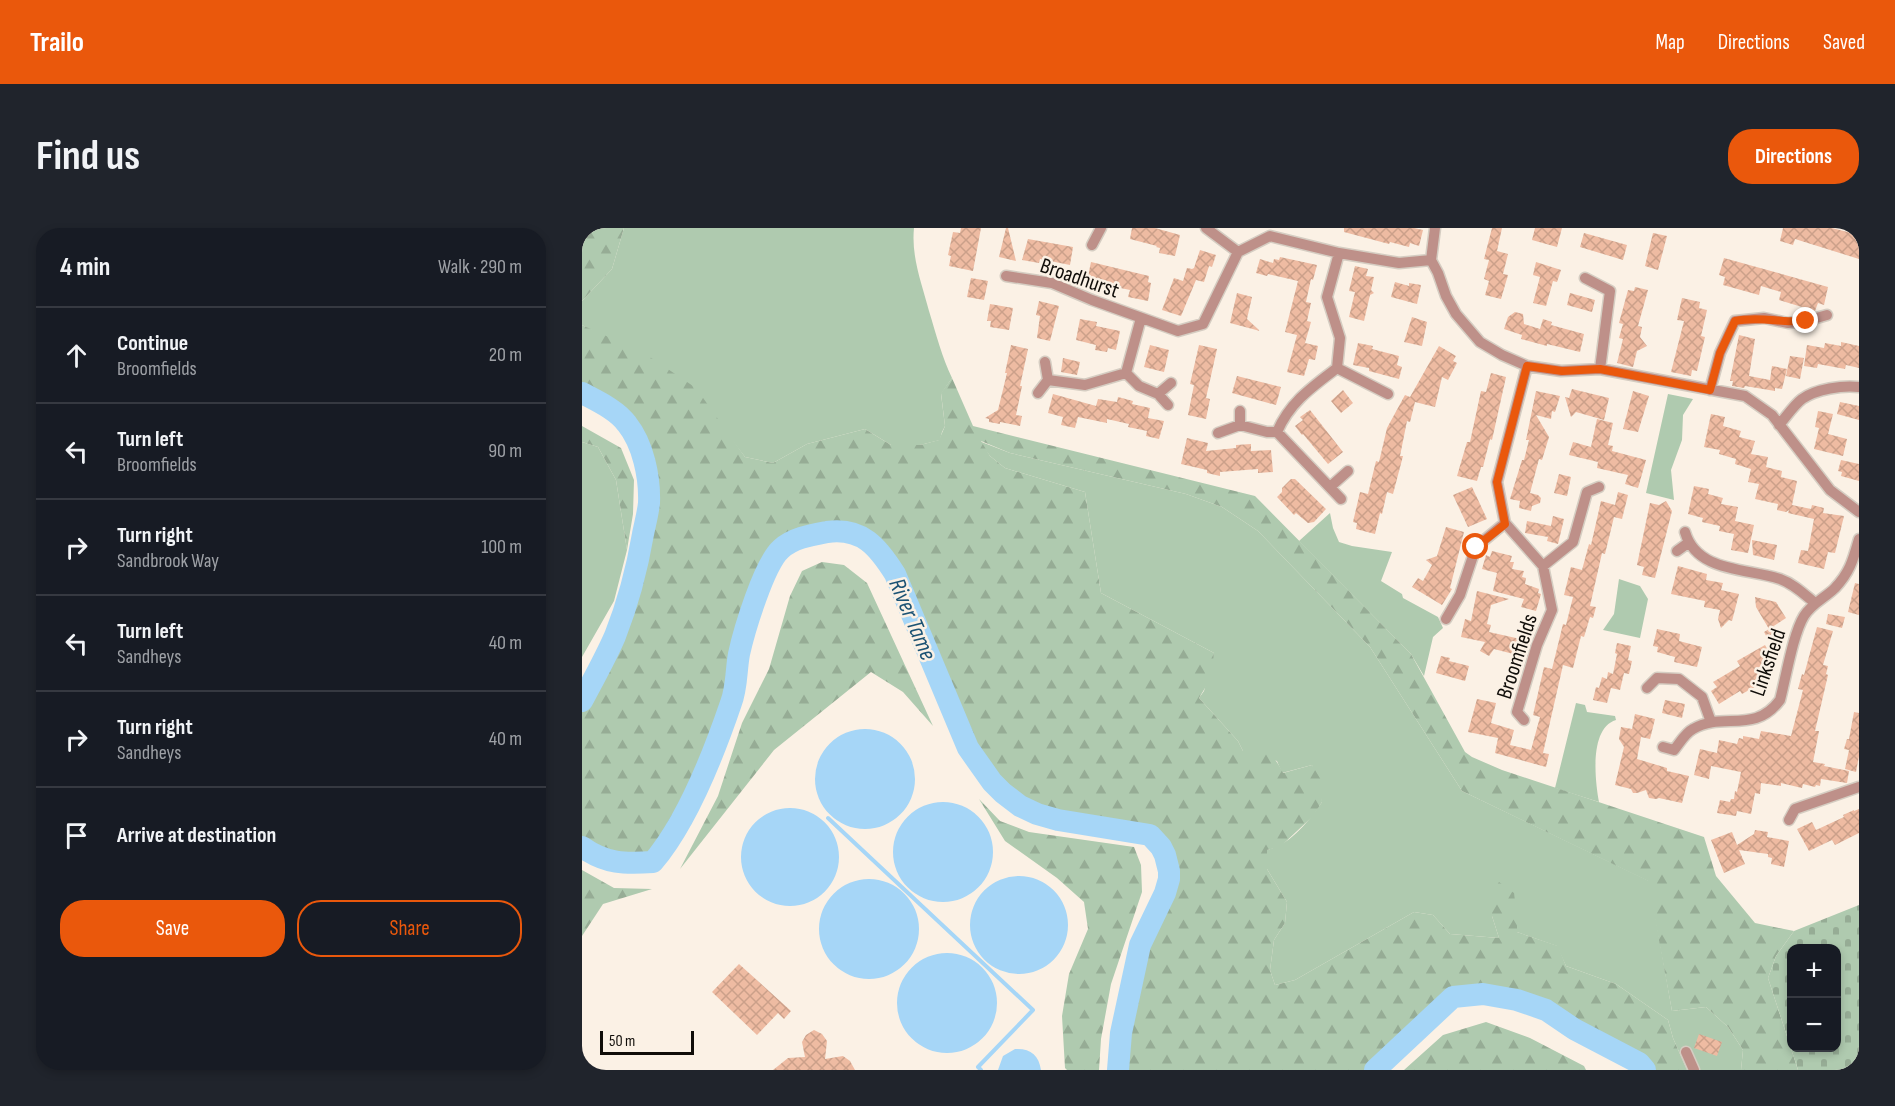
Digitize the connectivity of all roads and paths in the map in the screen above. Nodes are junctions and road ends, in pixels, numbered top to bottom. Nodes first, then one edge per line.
1 (1101, 228) edge
2 (1206, 228) edge
3 (1435, 228) edge
4 (1092, 245) dead end
5 (1238, 252) junction
6 (1339, 253) junction
7 (1431, 260) junction
8 (1006, 276) dead end
9 (1585, 278) dead end
10 (1827, 315) dead end
11 (1141, 318) junction
12 (1045, 362) dead end
13 (1527, 366) junction
14 (1338, 368) junction
15 (1600, 369) junction
16 (1126, 373) junction
17 (1048, 380) junction
18 (1171, 383) dead end
19 (1859, 387) edge
20 (1710, 390) junction
21 (1038, 393) dead end
22 (1158, 394) junction
23 (1388, 394) dead end
24 (1168, 405) dead end
25 (1240, 411) dead end
26 (1240, 425) junction
27 (1779, 425) junction
28 (1277, 432) junction
29 (1218, 434) dead end
30 (1348, 471) dead end
31 (1330, 487) junction
32 (1599, 487) dead end
33 (1341, 499) dead end
34 (1859, 512) edge
35 (1505, 524) junction
36 (1859, 539) edge
37 (1677, 551) dead end
38 (1543, 566) junction
39 (1815, 603) junction
40 (1446, 618) dead end
41 (1647, 688) dead end
42 (1524, 720) dead end
43 (1711, 722) junction
44 (1672, 751) dead end
45 (1859, 787) edge
46 (1789, 820) dead end
47 (1686, 1052) dead end
48 (1694, 1070) edge

1 - 4 street
2 - 5 street
3 - 7 street
5 - 6 street
5 - 11 street, Broadhurst
6 - 7 street
6 - 14 street
7 - 13 street
8 - 11 street, Broadhurst
9 - 15 street
10 - 20 street
11 - 16 street, Broadhurst
12 - 17 street
13 - 15 street
13 - 35 street
14 - 23 street
14 - 28 street
15 - 20 street
16 - 17 street
16 - 22 street
17 - 21 street
18 - 22 street
19 - 27 street
20 - 27 street
22 - 24 street
25 - 26 street
26 - 28 street
26 - 29 street
27 - 34 street
28 - 31 street
30 - 31 street
31 - 33 street
32 - 38 street
35 - 38 street
35 - 40 street
36 - 39 street, Linksfield
37 - 39 street
38 - 42 street, Broomfields
39 - 43 street, Linksfield
41 - 43 street
43 - 44 street, Linksfield
45 - 46 street
47 - 48 street

